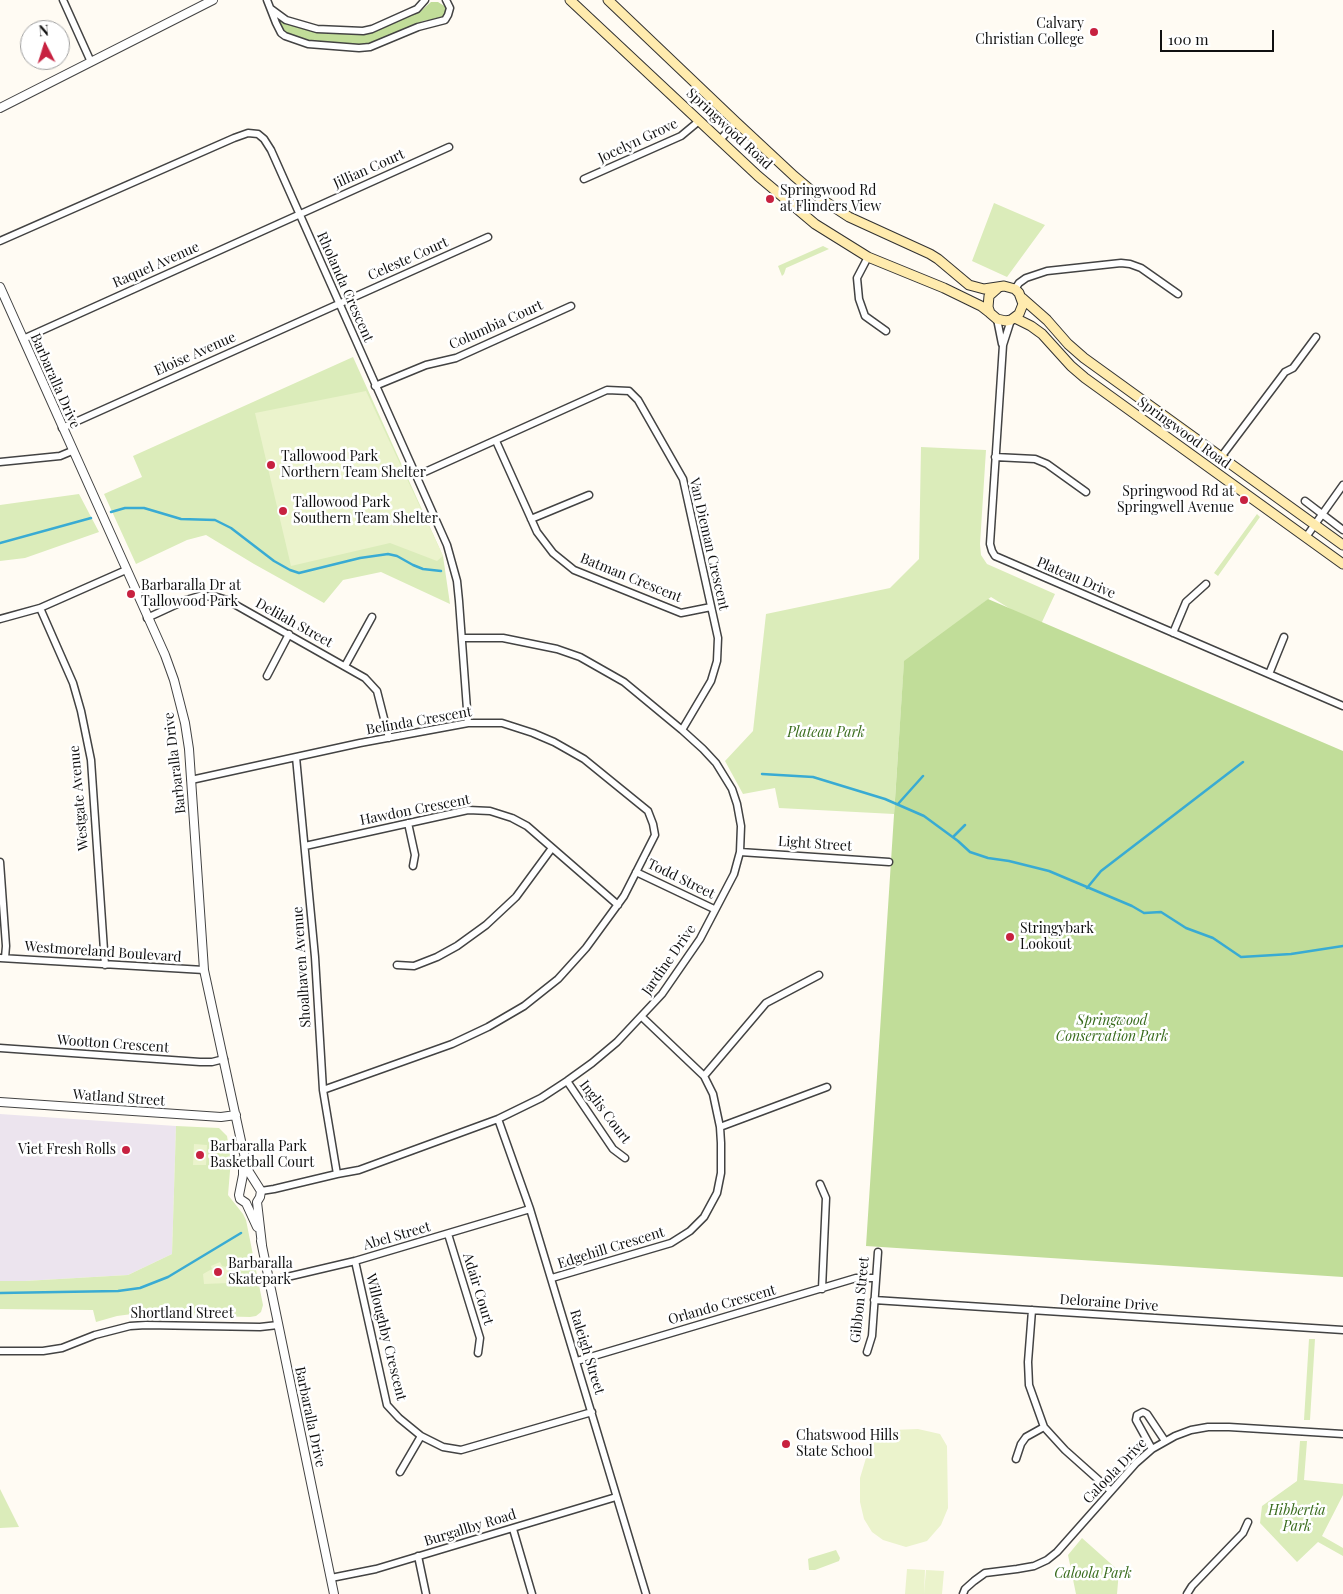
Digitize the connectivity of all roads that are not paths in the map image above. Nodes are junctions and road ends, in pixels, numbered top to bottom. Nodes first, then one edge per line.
1 (62, 0) edge
2 (214, 0) edge
3 (267, 0) edge
4 (425, 0) edge
5 (446, 0) edge
6 (570, 0) edge
7 (608, 0) edge
8 (196, 4) edge
9 (272, 10) junction
10 (91, 62) junction
11 (0, 108) edge
12 (699, 120) junction
13 (736, 122) junction
14 (720, 140) junction
15 (449, 147) dead end
16 (584, 179) dead end
17 (300, 214) junction
18 (488, 237) dead end
19 (0, 241) edge
20 (868, 257) junction
21 (0, 287) edge
22 (998, 288) junction
23 (1015, 289) junction
24 (1178, 294) dead end
25 (1022, 298) junction
26 (339, 304) junction
27 (571, 306) dead end
28 (994, 316) junction
29 (1013, 319) junction
30 (886, 331) dead end
31 (1316, 337) dead end
32 (23, 339) junction
33 (1003, 345) junction
34 (375, 386) junction
35 (62, 428) junction
36 (496, 440) junction
37 (72, 451) junction
38 (995, 457) junction
39 (1220, 457) junction
40 (0, 462) edge
41 (416, 476) junction
42 (1343, 485) edge
43 (1086, 492) dead end
44 (589, 495) dead end
45 (1305, 502) dead end
46 (1322, 515) junction
47 (531, 518) junction
48 (1314, 525) junction
49 (1343, 530) edge
50 (1306, 537) junction
51 (1343, 546) edge
52 (1343, 564) edge
53 (126, 570) junction
54 (1206, 584) dead end
55 (711, 607) junction
56 (40, 608) junction
57 (372, 617) dead end
58 (147, 618) junction
59 (0, 619) edge
60 (1173, 633) junction
61 (289, 634) junction
62 (1284, 637) dead end
63 (463, 638) junction
64 (345, 666) junction
65 (1269, 674) junction
66 (267, 676) dead end
67 (1343, 706) edge
68 (468, 723) junction
69 (682, 730) junction
70 (389, 738) junction
71 (296, 757) junction
72 (191, 780) junction
73 (408, 823) junction
74 (305, 846) junction
75 (552, 848) junction
76 (740, 852) junction
77 (0, 862) edge
78 (889, 862) dead end
79 (413, 866) dead end
80 (636, 872) junction
81 (618, 905) junction
82 (714, 910) junction
83 (3, 958) edge
84 (105, 965) junction
85 (397, 965) dead end
86 (204, 970) junction
87 (819, 975) dead end
88 (642, 1017) junction
89 (0, 1048) edge
90 (224, 1059) junction
91 (704, 1076) junction
92 (566, 1081) junction
93 (827, 1087) dead end
94 (323, 1090) junction
95 (0, 1102) edge
96 (236, 1115) junction
97 (498, 1119) junction
98 (720, 1127) junction
99 (243, 1150) junction
100 (625, 1158) dead end
101 (337, 1174) junction
102 (256, 1184) junction
103 (820, 1184) dead end
104 (240, 1188) junction
105 (261, 1191) junction
106 (257, 1202) junction
107 (246, 1203) junction
108 (530, 1209) junction
109 (448, 1234) junction
110 (262, 1245) junction
111 (878, 1252) dead end
112 (355, 1261) junction
113 (552, 1278) junction
114 (875, 1278) junction
115 (270, 1282) junction
116 (822, 1289) junction
117 (874, 1300) junction
118 (1032, 1310) junction
119 (278, 1325) junction
120 (1343, 1330) edge
121 (0, 1351) edge
122 (478, 1352) dead end
123 (867, 1352) dead end
124 (577, 1361) junction
125 (592, 1412) junction
126 (1044, 1426) junction
127 (1343, 1434) edge
128 (422, 1436) junction
129 (1165, 1440) junction
130 (1152, 1449) junction
131 (1016, 1459) dead end
132 (400, 1472) dead end
133 (1111, 1491) junction
134 (616, 1497) junction
135 (1248, 1522) dead end
136 (512, 1529) junction
137 (418, 1556) junction
138 (331, 1578) junction
139 (334, 1594) edge
140 (426, 1594) edge
141 (532, 1594) edge
142 (646, 1594) edge
143 (963, 1594) edge
144 (1187, 1594) edge

1 - 10 street
2 - 8 street
3 - 9 street
4 - 9 street
5 - 9 street
6 - 12 main road, Springwood Road
7 - 13 main road, Springwood Road
8 - 10 street
10 - 11 street
12 - 14 main road, Springwood Road
12 - 16 street, Jocelyn Grove
13 - 14 street
13 - 22 main road, Springwood Road
14 - 20 main road, Springwood Road
15 - 17 street, Jillian Court
17 - 19 street, Rholanda Crescent
17 - 26 street, Rholanda Crescent
17 - 32 street, Raquel Avenue
18 - 26 street, Celeste Court
20 - 28 main road, Springwood Road
20 - 30 street
21 - 32 street, Barbaralla Drive
22 - 23 main road
22 - 28 main road
23 - 24 street
23 - 25 main road
25 - 29 main road
25 - 39 main road, Springwood Road
26 - 34 street, Rholanda Crescent
26 - 35 street, Eloise Avenue
27 - 34 street, Columbia Court
28 - 29 main road
28 - 33 street, Plateau Drive
29 - 33 street, Plateau Drive
29 - 50 main road, Springwood Road
31 - 39 street
32 - 35 street, Barbaralla Drive
33 - 38 street, Plateau Drive
34 - 41 street, Rholanda Crescent
35 - 37 street, Barbaralla Drive
36 - 41 street, Van Dieman Crescent
36 - 47 street, Batman Crescent
36 - 55 street, Van Dieman Crescent
37 - 40 street
37 - 53 street, Barbaralla Drive
38 - 43 street
38 - 60 street, Plateau Drive
39 - 48 main road, Springwood Road
41 - 63 street, Rholanda Crescent
42 - 46 street
44 - 47 street
45 - 46 street
46 - 48 street
46 - 49 street
47 - 55 street, Batman Crescent
48 - 50 street
48 - 51 main road, Springwood Road
50 - 52 main road, Springwood Road
53 - 56 street
53 - 58 street, Barbaralla Drive
54 - 60 street
55 - 69 street, Van Dieman Crescent
56 - 59 street
56 - 84 street, Westgate Avenue
57 - 64 street
58 - 61 street, Delilah Street
58 - 72 street, Barbaralla Drive
60 - 65 street, Plateau Drive
61 - 64 street, Delilah Street
61 - 66 street
62 - 65 street
63 - 68 street, Rholanda Crescent
63 - 69 street, Jardine Drive
64 - 70 street, Delilah Street
65 - 67 street, Plateau Drive
68 - 70 street, Belinda Crescent
68 - 80 street, Belinda Crescent
69 - 76 street, Jardine Drive
70 - 71 street, Belinda Crescent
71 - 72 street, Belinda Crescent
71 - 74 street, Shoalhaven Avenue
72 - 86 street, Barbaralla Drive
73 - 74 street, Hawdon Crescent
73 - 75 street, Hawdon Crescent
73 - 79 street
74 - 94 street, Shoalhaven Avenue
75 - 81 street, Hawdon Crescent
75 - 85 street
76 - 78 street, Light Street
76 - 82 street, Jardine Drive
77 - 83 street
80 - 81 street, Belinda Crescent
80 - 82 street, Todd Street
81 - 94 street, Belinda Crescent
82 - 88 street, Jardine Drive
83 - 84 street, Westmoreland Boulevard
84 - 86 street, Westmoreland Boulevard
86 - 90 street, Barbaralla Drive
87 - 91 street
88 - 91 street, Edgehill Crescent
88 - 92 street, Jardine Drive
89 - 90 street, Wootton Crescent
90 - 96 street, Barbaralla Drive
91 - 98 street, Edgehill Crescent
92 - 97 street, Jardine Drive
92 - 100 street, Inglis Court
93 - 98 street
94 - 101 street, Shoalhaven Avenue
95 - 96 street, Watland Street
96 - 99 street, Barbaralla Drive
97 - 101 street, Jardine Drive
97 - 108 street, Raleigh Street
98 - 113 street, Edgehill Crescent
99 - 102 street, Barbaralla Drive
99 - 104 street, Barbaralla Drive
101 - 105 street, Jardine Drive
102 - 104 street
102 - 105 street, Barbaralla Drive
103 - 116 street
104 - 107 street, Barbaralla Drive
105 - 106 street, Barbaralla Drive
106 - 107 street
106 - 110 street, Barbaralla Drive
107 - 110 street, Barbaralla Drive
108 - 109 street, Abel Street
108 - 113 street, Raleigh Street
109 - 112 street, Abel Street
109 - 122 street, Adair Court
110 - 115 street, Barbaralla Drive
111 - 114 street, Gibbon Street
112 - 115 street, Abel Street
112 - 128 street, Willoughby Crescent
113 - 124 street, Raleigh Street
114 - 116 street, Orlando Crescent
114 - 117 street, Gibbon Street
115 - 119 street, Barbaralla Drive
116 - 124 street, Orlando Crescent
117 - 118 street, Deloraine Drive
117 - 123 street, Gibbon Street
118 - 120 street, Deloraine Drive
118 - 126 street
119 - 121 street, Shortland Street
119 - 138 street, Barbaralla Drive
124 - 125 street, Raleigh Street
125 - 128 street, Willoughby Crescent
125 - 134 street, Raleigh Street
126 - 131 street
126 - 133 street
127 - 129 street, Caloola Drive
128 - 132 street
129 - 130 street, Caloola Drive
129 - 130 street
130 - 133 street, Caloola Drive
133 - 143 street, Caloola Drive
134 - 136 street, Burgallby Road
134 - 142 street, Raleigh Street
135 - 144 street
136 - 137 street, Burgallby Road
136 - 141 street
137 - 138 street, Burgallby Road
137 - 140 street
138 - 139 street, Barbaralla Drive

